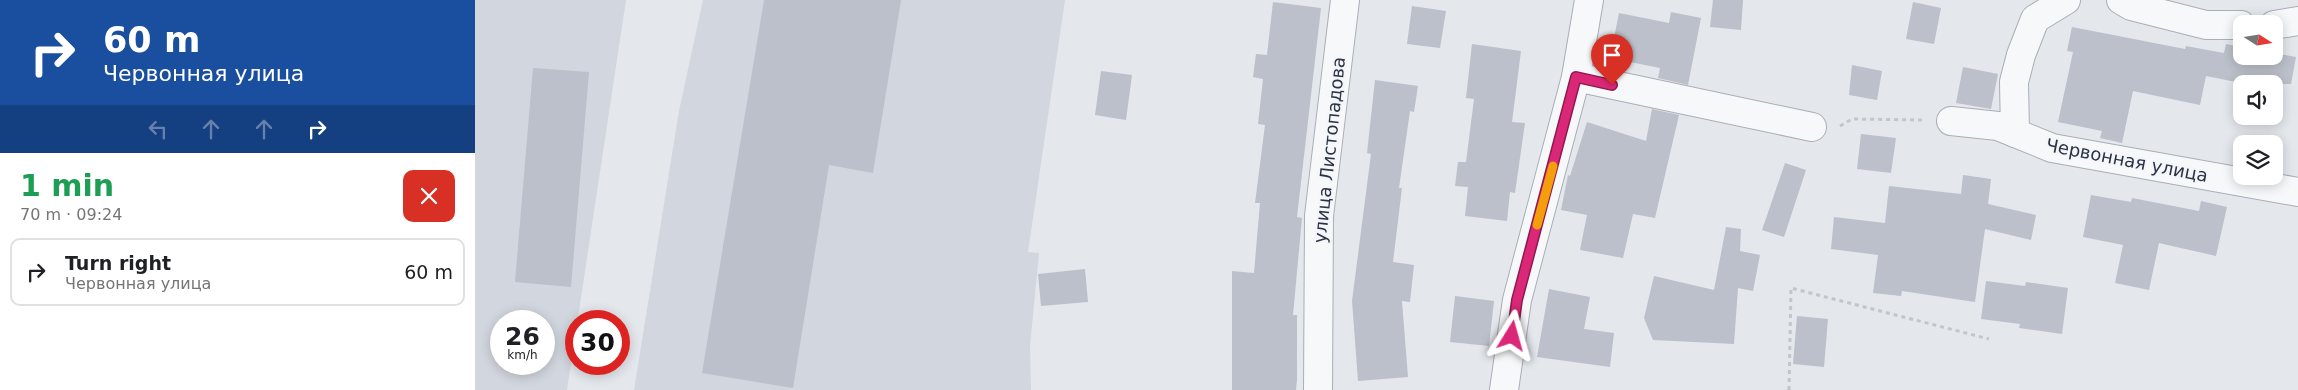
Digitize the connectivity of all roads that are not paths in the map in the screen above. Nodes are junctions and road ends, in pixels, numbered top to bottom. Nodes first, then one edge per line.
1 (1345, 0) edge
2 (1589, 0) edge
3 (2066, 0) edge
4 (2121, 0) edge
5 (2298, 21) edge
6 (2283, 24) edge
7 (2233, 25) edge
8 (1576, 77) junction
9 (1951, 121) road end
10 (1812, 127) road end
11 (2015, 133) junction
12 (2298, 192) edge
13 (1318, 390) edge
14 (1504, 390) edge

1 - 13 street, улица Листопадова
2 - 8 street
3 - 11 street
4 - 7 street
5 - 6 street
8 - 10 street
8 - 14 street
9 - 11 street, Червонная улица
11 - 12 street, Червонная улица

